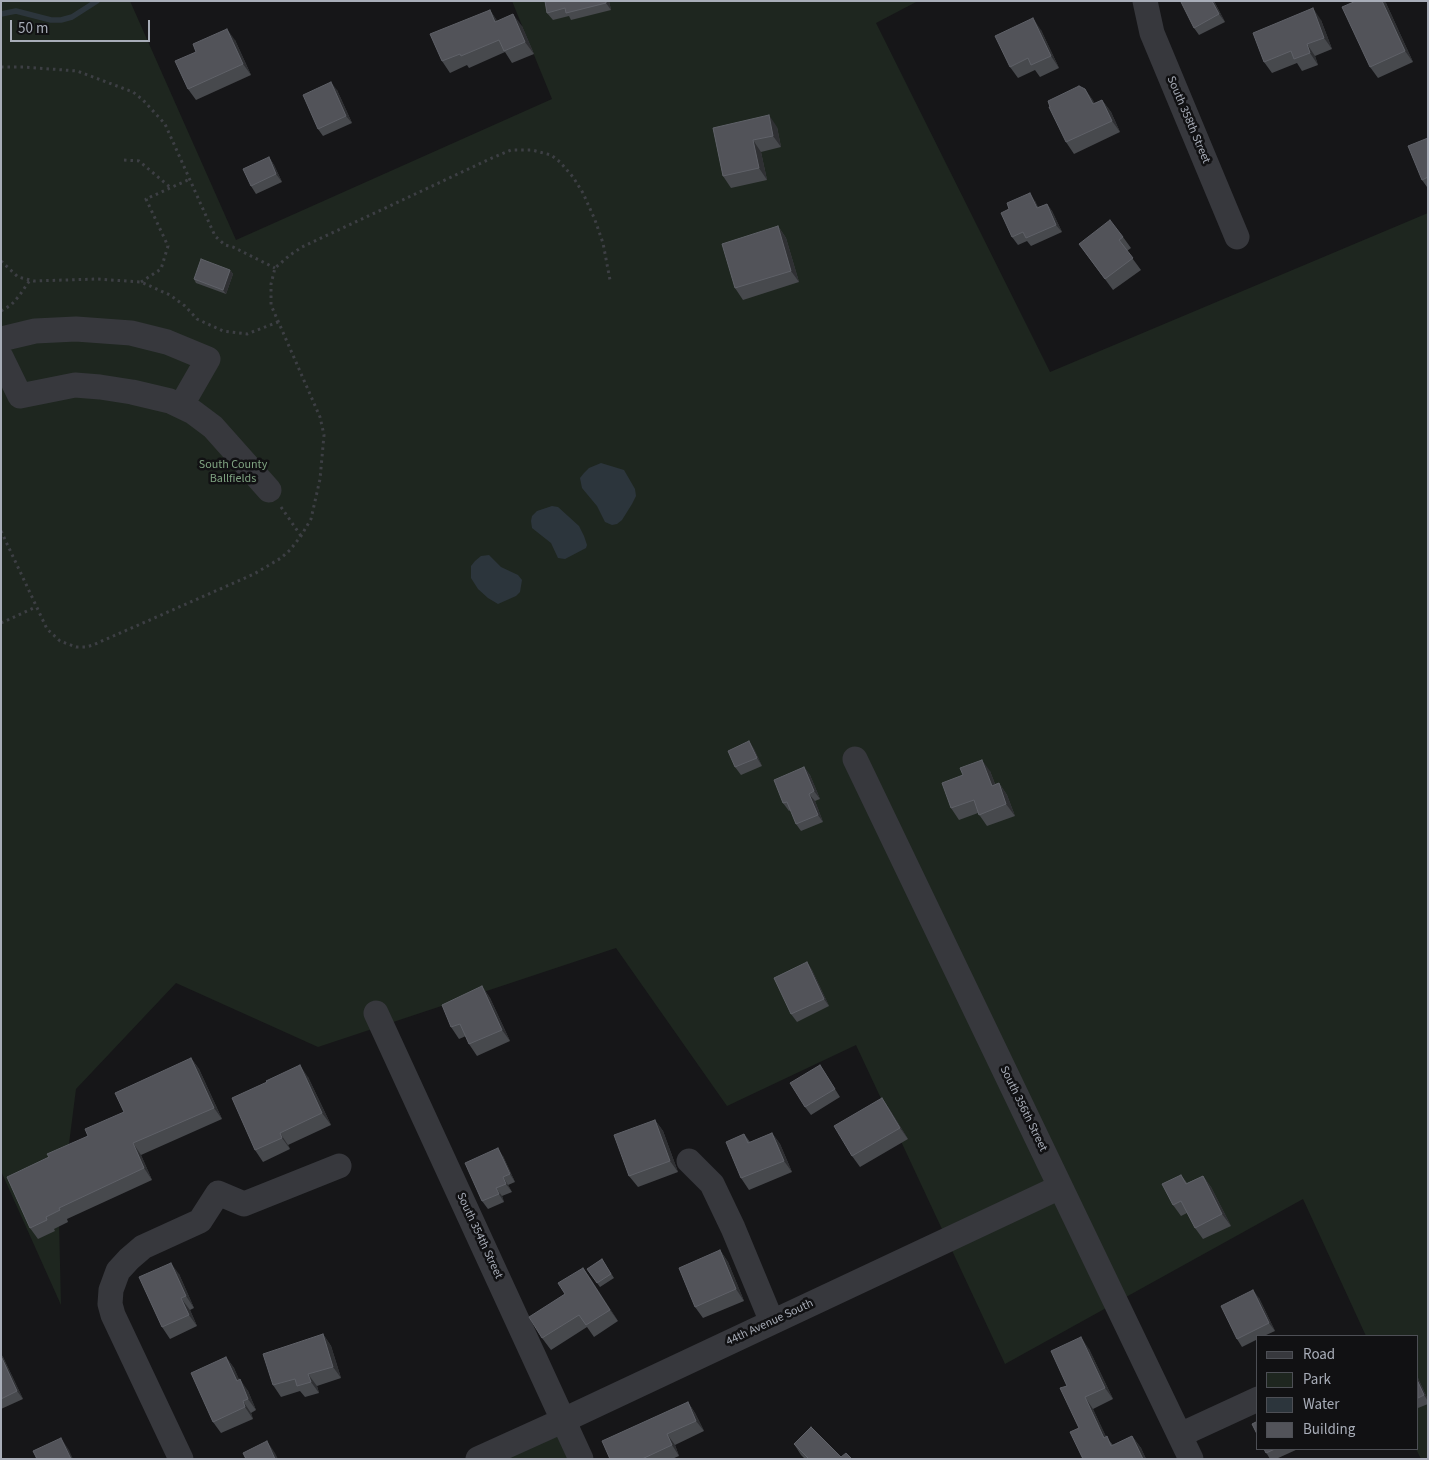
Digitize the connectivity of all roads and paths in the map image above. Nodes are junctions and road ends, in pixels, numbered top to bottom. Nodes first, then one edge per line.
1 (1144, 1) edge
2 (1, 67) edge
3 (124, 160) dead end
4 (190, 179) junction
5 (171, 188) junction
6 (1237, 237) dead end
7 (1, 261) edge
8 (276, 268) junction
9 (30, 280) junction
10 (610, 280) dead end
11 (141, 282) junction
12 (1, 311) edge
13 (278, 322) junction
14 (1, 339) edge
15 (1, 357) edge
16 (181, 406) junction
17 (269, 490) joint
18 (1, 530) edge
19 (301, 536) junction
20 (36, 607) junction
21 (1, 623) edge
22 (855, 759) dead end
23 (376, 1013) dead end
24 (689, 1161) dead end
25 (339, 1166) dead end
26 (1060, 1187) junction
27 (772, 1322) junction
28 (1256, 1399) edge
29 (564, 1420) junction
30 (1180, 1435) junction
31 (182, 1459) edge
32 (478, 1459) edge
33 (582, 1459) edge
34 (1191, 1459) edge

1 - 6 street, South 358th Street
2 - 4 path
3 - 5 path
4 - 5 path
4 - 8 path
5 - 11 path
7 - 9 path
8 - 10 path
8 - 13 path
9 - 11 path
9 - 12 path
11 - 13 path
13 - 19 path
14 - 16 street
15 - 16 street
16 - 17 street
17 - 19 path
18 - 20 path
19 - 20 path
20 - 21 path
22 - 26 street, South 356th Street
23 - 29 street, South 354th Street
24 - 27 street
25 - 31 street
26 - 27 street, 44th Avenue South
26 - 30 street, South 356th Street
27 - 29 street, 44th Avenue South
28 - 30 street
29 - 32 street, 44th Avenue South
29 - 33 street, South 354th Street
30 - 34 street, South 356th Street

